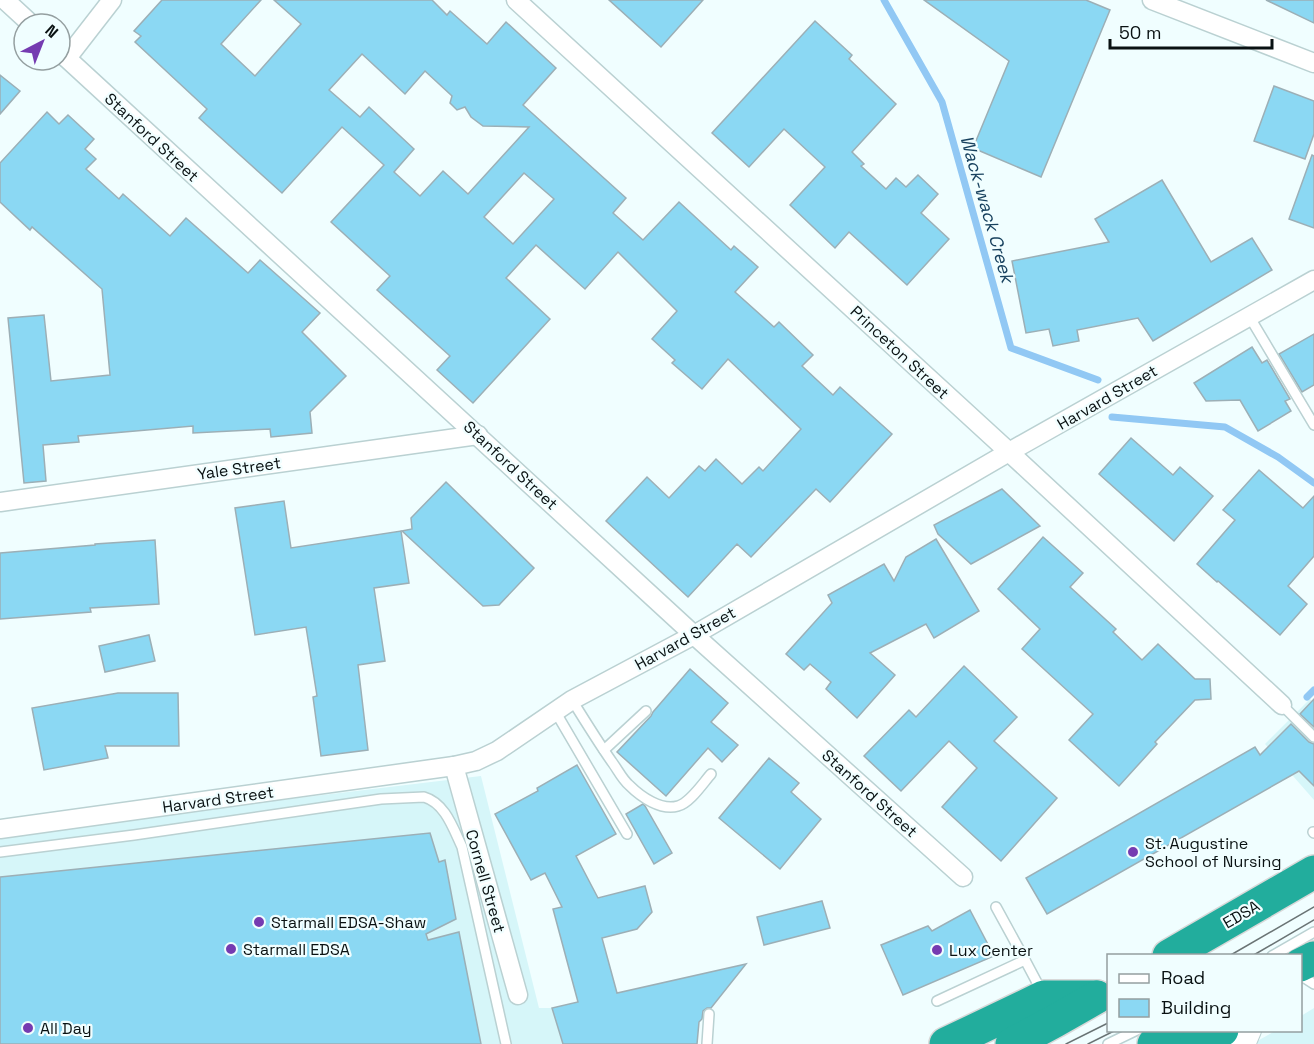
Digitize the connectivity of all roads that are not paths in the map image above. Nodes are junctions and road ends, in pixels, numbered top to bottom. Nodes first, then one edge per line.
1 (5, 0) edge
2 (112, 0) edge
3 (516, 0) edge
4 (1152, 0) edge
5 (18, 12) edge
6 (72, 45) edge
7 (72, 63) edge
8 (1314, 63) edge
9 (1314, 280) edge
10 (1250, 316) junction
11 (1314, 425) edge
12 (478, 435) junction
13 (1009, 452) junction
14 (0, 502) edge
15 (694, 635) junction
16 (572, 700) junction
17 (1282, 705) joint
18 (555, 711) junction
19 (646, 711) dead end
20 (1314, 737) edge
21 (604, 750) junction
22 (454, 766) junction
23 (711, 774) dead end
24 (0, 829) edge
25 (627, 834) dead end
26 (0, 852) edge
27 (1314, 872) edge
28 (963, 877) dead end
29 (996, 907) dead end
30 (1314, 932) edge
31 (1172, 954) edge
32 (1276, 954) edge
33 (1025, 960) junction
34 (1102, 994) edge
35 (518, 995) dead end
36 (1044, 997) junction
37 (937, 1001) dead end
38 (709, 1014) dead end
39 (1133, 1032) edge
40 (1175, 1032) edge
41 (1218, 1032) edge
42 (506, 1044) edge
43 (707, 1044) edge
44 (946, 1044) edge
45 (1012, 1044) edge
46 (1108, 1044) edge
47 (1154, 1044) edge
48 (1196, 1044) edge

1 - 5 street
2 - 6 street
3 - 13 street, Princeton Street
4 - 8 street
7 - 12 street, Stanford Street
9 - 10 street, Harvard Street
10 - 11 lane
10 - 13 street, Harvard Street
12 - 14 street, Yale Street
12 - 15 street, Stanford Street
13 - 15 street, Harvard Street
13 - 17 street, Princeton Street
15 - 16 street, Harvard Street
15 - 28 street, Stanford Street
16 - 18 street, Harvard Street
16 - 21 lane
17 - 20 lane
18 - 22 street, Harvard Street
18 - 25 lane
19 - 21 lane
21 - 23 lane
22 - 24 street, Harvard Street
22 - 35 street, Cornell Street
26 - 42 lane
27 - 31 highway, EDSA
29 - 33 lane
30 - 32 lane
33 - 36 lane
33 - 37 lane
34 - 36 highway
34 - 45 highway
36 - 44 highway
38 - 43 lane
39 - 46 lane
40 - 47 highway
41 - 48 highway

